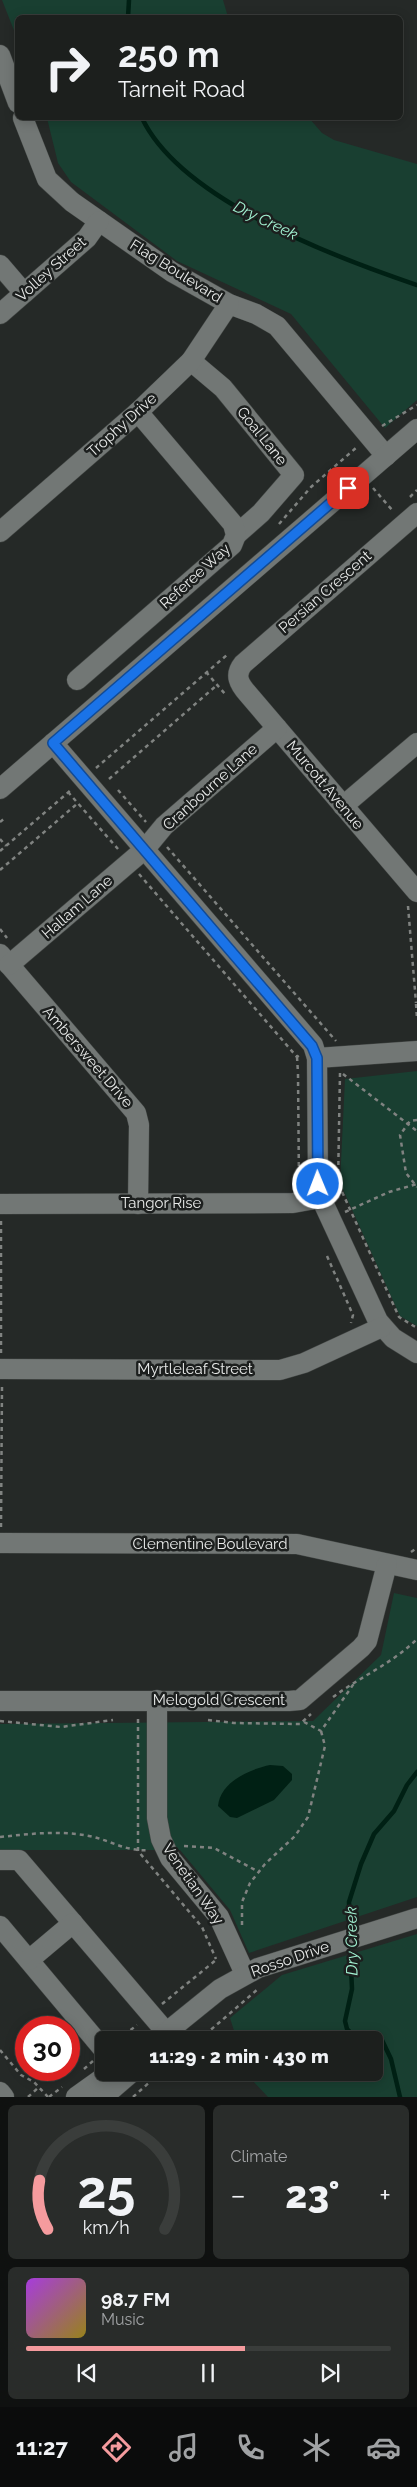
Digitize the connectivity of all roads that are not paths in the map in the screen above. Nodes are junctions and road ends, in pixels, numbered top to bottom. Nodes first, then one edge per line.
1 (0, 55) edge
2 (11, 102) edge
3 (24, 120) edge
4 (99, 221) junction
5 (0, 265) edge
6 (24, 293) junction
7 (229, 304) junction
8 (0, 314) edge
9 (191, 361) junction
10 (138, 412) junction
11 (417, 429) edge
12 (386, 456) junction
13 (407, 506) edge
14 (0, 532) edge
15 (236, 535) junction
16 (238, 674) joint
17 (77, 680) dead end
18 (277, 728) junction
19 (53, 743) junction
20 (417, 743) edge
21 (0, 789) edge
22 (343, 806) junction
23 (144, 848) junction
24 (411, 896) edge
25 (10, 958) edge
26 (417, 1051) edge
27 (317, 1058) junction
28 (321, 1198) junction
29 (0, 1204) edge
30 (138, 1204) junction
31 (382, 1327) junction
32 (417, 1353) edge
33 (0, 1369) edge
34 (0, 1543) edge
35 (386, 1564) junction
36 (417, 1570) edge
37 (157, 1700) junction
38 (0, 1701) edge
39 (0, 1860) edge
40 (417, 1918) edge
41 (73, 1923) junction
42 (0, 1926) edge
43 (29, 1960) junction
44 (252, 1971) junction
45 (164, 2031) edge
46 (170, 2031) edge
47 (95, 2039) edge
48 (98, 2081) edge
49 (122, 2081) edge
50 (0, 2092) edge
51 (4, 2097) edge
52 (76, 2097) edge
53 (103, 2097) edge

1 - 2 street
3 - 4 street, Flag Boulevard
4 - 6 street, Volley Street
4 - 7 street, Flag Boulevard
5 - 6 street
6 - 8 street, Volley Street
7 - 9 street, Trophy Drive
7 - 12 street, Flag Boulevard
9 - 10 street, Trophy Drive
9 - 15 street, Goal Lane
10 - 14 street, Trophy Drive
10 - 15 street, Referee Way
11 - 12 street
12 - 19 street
13 - 16 street, Persian Crescent
15 - 17 street, Referee Way
16 - 18 street, Murcott Avenue
18 - 22 street, Murcott Avenue
18 - 23 street, Cranbourne Lane
19 - 21 street
19 - 23 street
20 - 22 street
22 - 24 street, Murcott Avenue
23 - 25 street, Hallam Lane
23 - 27 street
25 - 30 street, Ambersweet Drive
26 - 27 street
27 - 28 street
28 - 30 street, Tangor Rise
28 - 31 street
29 - 30 street, Tangor Rise
31 - 32 street
31 - 33 street, Myrtleleaf Street
34 - 35 street, Clementine Boulevard
35 - 36 street, Clementine Boulevard
35 - 37 street, Melogold Crescent
37 - 38 street, Melogold Crescent
37 - 44 street, Venetian Way
39 - 41 street
40 - 44 street, Rosso Drive
41 - 43 street
41 - 45 street
42 - 43 street
43 - 47 street
44 - 46 street, Rosso Drive
48 - 52 street
49 - 53 street
50 - 51 street

